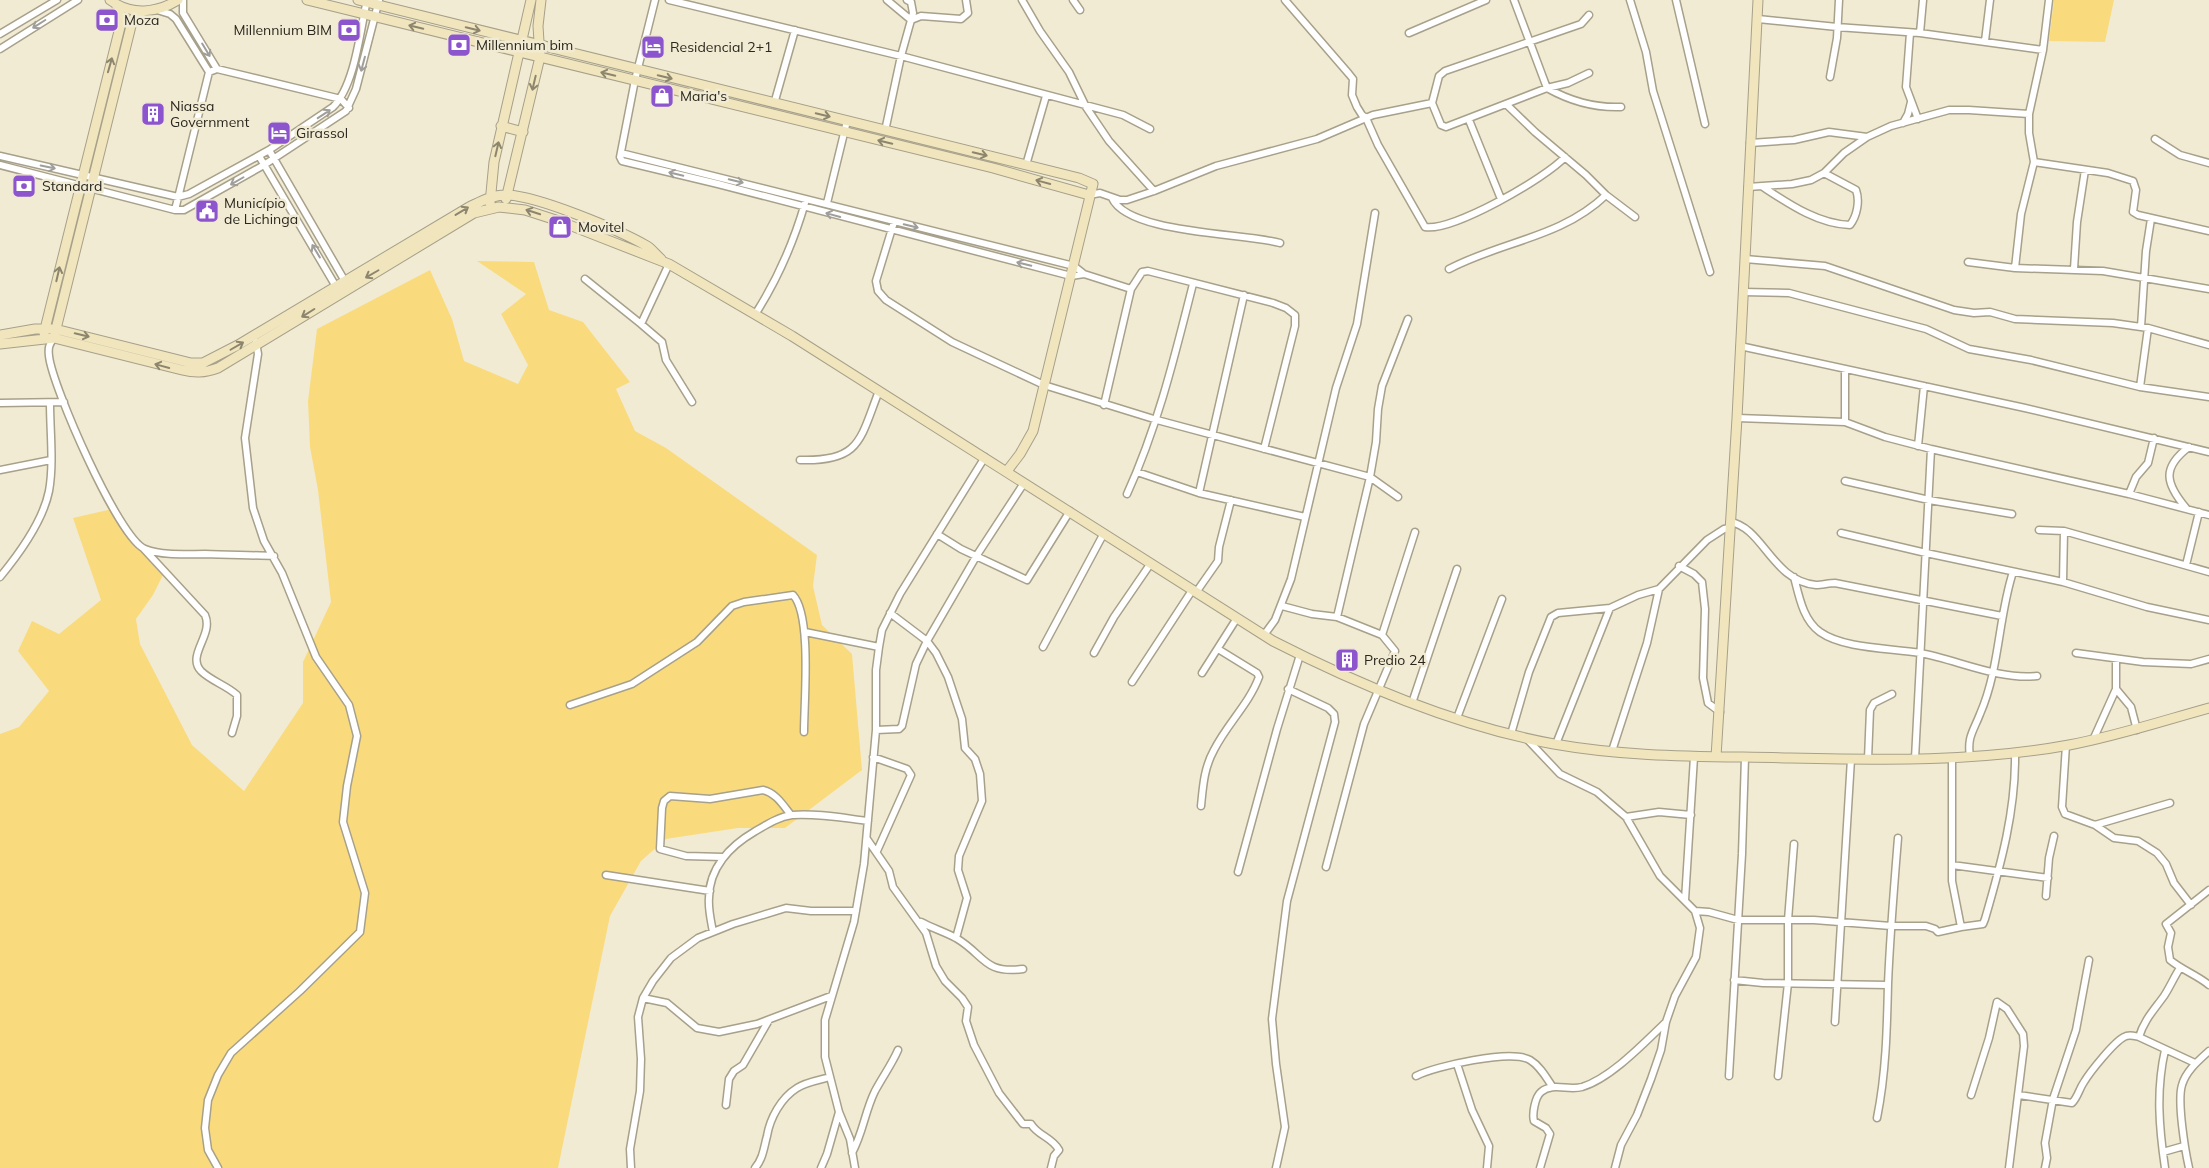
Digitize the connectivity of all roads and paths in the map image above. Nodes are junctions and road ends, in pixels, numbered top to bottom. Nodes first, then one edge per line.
1 (57, 0) edge
2 (78, 0) edge
3 (178, 0) edge
4 (183, 0) edge
5 (307, 0) edge
6 (531, 0) edge
7 (541, 0) edge
8 (655, 0) edge
9 (668, 0) edge
10 (887, 0) edge
11 (907, 0) edge
12 (966, 0) edge
13 (1022, 0) edge
14 (1073, 0) edge
15 (1285, 0) edge
16 (1486, 0) edge
17 (1514, 0) edge
18 (1630, 0) edge
19 (1676, 0) edge
20 (1758, 0) edge
21 (1839, 0) edge
22 (1923, 0) edge
23 (1990, 0) edge
24 (2049, 0) edge
25 (364, 1) edge
26 (113, 2) edge
27 (379, 3) edge
28 (157, 10) junction
29 (1080, 10) dead end
30 (144, 11) junction
31 (364, 14) junction
32 (1589, 15) dead end
33 (375, 17) junction
34 (1758, 18) junction
35 (911, 20) junction
36 (451, 23) junction
37 (192, 27) junction
38 (1837, 27) junction
39 (795, 30) junction
40 (184, 33) junction
41 (1409, 33) dead end
42 (1910, 33) junction
43 (1920, 33) junction
44 (0, 34) edge
45 (448, 35) junction
46 (117, 41) junction
47 (522, 41) junction
48 (1985, 41) junction
49 (127, 42) junction
50 (1530, 42) junction
51 (538, 45) junction
52 (0, 49) edge
53 (2043, 50) junction
54 (520, 52) junction
55 (901, 56) junction
56 (540, 57) junction
57 (218, 68) junction
58 (638, 70) junction
59 (209, 72) junction
60 (1589, 73) dead end
61 (1830, 77) dead end
62 (635, 80) junction
63 (685, 82) junction
64 (104, 88) junction
65 (1547, 88) junction
66 (115, 91) junction
67 (684, 92) junction
68 (1046, 96) junction
69 (750, 98) junction
70 (341, 99) junction
71 (1911, 101) junction
72 (774, 104) junction
73 (1432, 104) junction
74 (1506, 104) junction
75 (1086, 107) junction
76 (1621, 107) dead end
77 (349, 108) junction
78 (747, 108) junction
79 (2029, 114) junction
80 (1366, 118) junction
81 (1918, 119) junction
82 (1469, 120) junction
83 (846, 121) junction
84 (96, 122) junction
85 (1903, 123) junction
86 (107, 124) junction
87 (1705, 124) dead end
88 (501, 126) junction
89 (1150, 128) dead end
90 (885, 131) junction
91 (522, 132) junction
92 (844, 132) junction
93 (1867, 137) junction
94 (2155, 139) dead end
95 (1750, 142) junction
96 (940, 144) junction
97 (269, 150) junction
98 (621, 153) junction
99 (938, 154) junction
100 (0, 156) edge
101 (259, 156) junction
102 (1565, 157) junction
103 (274, 159) junction
104 (2034, 162) junction
105 (2209, 163) edge
106 (0, 165) edge
107 (264, 165) junction
108 (1026, 166) junction
109 (2085, 170) junction
110 (1824, 173) junction
111 (82, 174) junction
112 (93, 177) junction
113 (1093, 184) junction
114 (80, 185) junction
115 (205, 186) junction
116 (1762, 186) junction
117 (1748, 187) junction
118 (90, 188) junction
119 (1154, 191) junction
120 (1100, 194) junction
121 (506, 195) junction
122 (1090, 195) junction
123 (1606, 195) junction
124 (178, 197) junction
125 (210, 197) junction
126 (490, 198) junction
127 (807, 198) junction
128 (1112, 198) junction
129 (1501, 199) junction
130 (827, 203) junction
131 (505, 207) junction
132 (804, 207) junction
133 (490, 208) junction
134 (175, 210) junction
135 (562, 211) junction
136 (860, 212) junction
137 (1375, 213) dead end
138 (1635, 217) dead end
139 (308, 218) junction
140 (2151, 219) junction
141 (559, 221) junction
142 (858, 221) junction
143 (894, 222) junction
144 (300, 224) junction
145 (449, 224) junction
146 (601, 225) junction
147 (891, 230) junction
148 (2209, 232) edge
149 (597, 236) junction
150 (1280, 243) dead end
151 (1745, 259) junction
152 (665, 262) junction
153 (1968, 262) dead end
154 (1074, 266) junction
155 (2015, 268) junction
156 (1449, 269) dead end
157 (2074, 269) junction
158 (1710, 272) dead end
159 (1084, 274) junction
160 (1071, 276) junction
161 (2144, 276) junction
162 (585, 279) dead end
163 (347, 284) junction
164 (1193, 284) junction
165 (338, 289) junction
166 (1131, 289) junction
167 (2209, 289) edge
168 (1743, 292) junction
169 (1244, 295) junction
170 (756, 314) junction
171 (1408, 319) dead end
172 (641, 324) junction
173 (46, 328) junction
174 (2144, 328) junction
175 (0, 335) edge
176 (50, 338) junction
177 (255, 341) junction
178 (0, 344) edge
179 (2209, 345) edge
180 (1740, 346) junction
181 (138, 354) junction
182 (203, 363) junction
183 (1845, 369) junction
184 (209, 372) junction
185 (1044, 386) junction
186 (1924, 386) junction
187 (2140, 387) junction
188 (879, 391) junction
189 (2209, 397) edge
190 (64, 402) junction
191 (692, 402) dead end
192 (0, 403) edge
193 (50, 403) junction
194 (1104, 405) junction
195 (1737, 418) junction
196 (1157, 420) junction
197 (1845, 422) junction
198 (1212, 434) junction
199 (2154, 438) junction
200 (1918, 446) junction
201 (2189, 447) junction
202 (1264, 449) junction
203 (1930, 449) junction
204 (2209, 452) edge
205 (985, 457) junction
206 (50, 460) junction
207 (800, 460) dead end
208 (1318, 463) junction
209 (0, 470) edge
210 (1007, 471) junction
211 (1137, 472) junction
212 (1370, 477) junction
213 (1846, 481) dead end
214 (1024, 483) junction
215 (1199, 493) junction
216 (1127, 494) dead end
217 (2129, 494) junction
218 (1398, 497) dead end
219 (1231, 500) junction
220 (1929, 500) junction
221 (2187, 509) junction
222 (1070, 512) junction
223 (2199, 512) junction
224 (2012, 514) dead end
225 (2209, 515) edge
226 (1305, 516) junction
227 (1730, 525) junction
228 (2039, 530) dead end
229 (2064, 531) junction
230 (1415, 532) dead end
231 (1104, 533) junction
232 (1841, 533) dead end
233 (937, 534) junction
234 (143, 548) junction
235 (1926, 553) junction
236 (977, 555) junction
237 (274, 556) junction
238 (1152, 562) junction
239 (1680, 566) junction
240 (2186, 566) junction
241 (1457, 569) dead end
242 (2013, 572) junction
243 (2209, 572) edge
244 (0, 577) edge
245 (1794, 578) junction
246 (2063, 582) junction
247 (1659, 589) junction
248 (1195, 590) junction
249 (1502, 600) dead end
250 (1924, 600) junction
251 (1282, 606) junction
252 (1610, 608) junction
253 (890, 613) junction
254 (2002, 616) junction
255 (1238, 618) junction
256 (1337, 618) junction
257 (2209, 620) edge
258 (805, 632) junction
259 (1382, 635) junction
260 (1264, 636) junction
261 (927, 641) junction
262 (878, 647) junction
263 (1044, 647) dead end
264 (1218, 649) junction
265 (2076, 652) dead end
266 (1094, 653) dead end
267 (1922, 654) junction
268 (1300, 655) junction
269 (2209, 659) edge
270 (2116, 660) junction
271 (1202, 672) dead end
272 (1994, 672) junction
273 (2037, 676) dead end
274 (1132, 682) dead end
275 (1288, 689) junction
276 (2116, 689) junction
277 (1378, 690) junction
278 (1892, 694) dead end
279 (1412, 703) junction
280 (570, 705) dead end
281 (2209, 708) edge
282 (1720, 712) junction
283 (1457, 718) junction
284 (876, 730) junction
285 (2137, 730) junction
286 (804, 732) dead end
287 (232, 733) dead end
288 (1511, 734) junction
289 (1526, 738) junction
290 (2093, 740) junction
291 (1556, 744) junction
292 (2066, 745) junction
293 (1612, 751) junction
294 (2015, 753) junction
295 (873, 757) junction
296 (1694, 757) junction
297 (1970, 757) junction
298 (1716, 758) junction
299 (1745, 758) junction
300 (1952, 758) junction
301 (1851, 759) junction
302 (1868, 759) junction
303 (1915, 759) junction
304 (2170, 803) dead end
305 (1201, 806) dead end
306 (1690, 815) junction
307 (791, 816) junction
308 (1626, 817) junction
309 (868, 821) junction
310 (2095, 825) junction
311 (2054, 836) dead end
312 (1898, 838) dead end
313 (867, 839) junction
314 (1794, 844) dead end
315 (876, 851) junction
316 (723, 857) junction
317 (1952, 865) junction
318 (1326, 867) dead end
319 (1238, 872) dead end
320 (1999, 872) junction
321 (606, 875) dead end
322 (2048, 878) junction
323 (2209, 890) edge
324 (710, 891) junction
325 (2046, 896) dead end
326 (1685, 900) junction
327 (2191, 905) junction
328 (856, 911) junction
329 (1695, 911) junction
330 (1738, 920) junction
331 (1788, 920) junction
332 (920, 921) junction
333 (1841, 922) junction
334 (1891, 926) junction
335 (1962, 927) junction
336 (713, 932) junction
337 (956, 938) junction
338 (2089, 960) dead end
339 (2180, 968) junction
340 (1023, 969) dead end
341 (1734, 980) junction
342 (1788, 983) junction
343 (1838, 984) junction
344 (1888, 985) junction
345 (2209, 985) edge
346 (831, 996) junction
347 (642, 998) junction
348 (769, 1020) junction
349 (1666, 1022) junction
350 (1835, 1022) dead end
351 (2139, 1037) junction
352 (898, 1050) dead end
353 (2164, 1050) junction
354 (2209, 1051) edge
355 (2195, 1063) junction
356 (1456, 1064) junction
357 (1416, 1076) dead end
358 (1729, 1076) dead end
359 (1778, 1076) dead end
360 (830, 1077) junction
361 (1552, 1086) junction
362 (1971, 1095) dead end
363 (2019, 1095) junction
364 (2052, 1099) junction
365 (726, 1104) dead end
366 (839, 1112) junction
367 (1877, 1118) dead end
368 (2184, 1146) junction
369 (2163, 1152) junction
370 (852, 1153) junction
371 (218, 1168) edge
372 (631, 1168) edge
373 (755, 1168) edge
374 (820, 1168) edge
375 (855, 1168) edge
376 (1051, 1168) edge
377 (1276, 1168) edge
378 (1487, 1168) edge
379 (1540, 1168) edge
380 (1615, 1168) edge
381 (2009, 1168) edge
382 (2045, 1168) edge
383 (2165, 1168) edge
384 (2189, 1168) edge

1 - 44 street
2 -> 52 street
3 - 28 street
4 - 37 street
5 - 31 street
6 - 47 street
7 - 51 street
8 - 58 street
9 - 39 street
10 - 35 street
11 - 35 street
12 - 35 street
13 - 75 street
14 - 29 street
15 - 80 street
16 - 41 street
17 - 50 street
18 - 158 street
19 - 87 street
20 - 34 street
21 - 38 street
22 - 43 street
23 - 48 street
24 - 53 street
25 - 27 street
25 - 31 street
26 - 30 street
26 - 46 street
27 - 33 street
27 - 36 street
28 - 30 street
28 - 40 street
30 - 49 street
31 - 33 street
31 - 70 street
32 - 50 street
45 -> 33 street
33 -> 77 street
34 - 38 street
34 - 95 street
35 - 55 street
36 - 45 street
36 -> 47 street
37 - 40 street
37 -> 57 street
38 - 42 street
38 - 61 street
39 - 55 street
39 - 72 street
40 - 59 street
42 - 43 street
42 - 71 street
43 - 48 street
45 - 54 street
46 - 49 street
64 -> 46 street
47 - 51 street
47 - 54 street
48 - 53 street
49 - 66 street
50 - 65 street
50 - 73 street
51 - 56 street
51 - 58 street
53 - 79 street
54 - 56 street
54 - 88 street
55 - 68 street
55 - 90 street
62 -> 56 street
56 -> 91 street
57 - 59 street
57 - 70 street
58 - 62 street
58 -> 63 street
59 - 124 street
60 - 65 street
62 - 67 street
62 - 98 street
63 - 67 street
63 - 69 street
64 - 66 street
64 - 84 street
65 - 74 street
65 - 76 street
66 - 86 street
67 - 78 street
68 - 75 street
68 - 108 street
69 - 72 street
69 - 78 street
70 - 77 street
97 -> 70 street
71 - 81 street
71 - 85 street
72 -> 83 street
73 - 80 street
73 - 82 street
74 - 82 street
74 - 102 street
75 - 89 street
75 - 119 street
77 - 103 street
78 - 92 street
79 - 81 street
79 - 104 street
80 - 119 street
80 - 129 street
81 - 85 street
82 - 129 street
83 - 90 street
83 - 92 street
84 - 86 street
84 - 111 street
85 - 93 street
86 - 112 street
88 - 91 street
126 -> 88 street
90 - 96 street
91 - 121 street
99 -> 92 street
92 - 130 street
93 - 95 street
93 - 110 street
94 - 105 street
95 - 117 street
96 - 99 street
96 -> 108 street
97 - 101 street
97 - 103 street
98 -> 127 street
132 -> 98 street
122 -> 99 street
100 -> 111 street
101 - 107 street
101 - 115 street
102 - 123 street
102 - 129 street
103 - 107 street
103 - 139 street
104 - 109 street
104 - 155 street
106 - 114 street
107 -> 125 street
107 - 144 street
108 - 113 street
109 - 140 street
109 - 157 street
110 - 116 street
110 - 116 street
111 - 112 street
111 - 114 street
112 - 118 street
112 - 124 street
113 - 120 street
113 - 122 street
114 - 118 street
173 -> 114 street
115 - 124 street
115 - 125 street
116 - 117 street
117 - 151 street
118 - 134 street
118 - 176 street
119 - 128 street
120 - 122 street
120 - 128 street
121 - 126 street
121 - 131 street
121 - 135 street
122 - 154 street
123 - 138 street
123 - 156 street
124 - 134 street
125 - 134 street
126 - 133 street
145 -> 126 street
127 - 130 street
127 - 132 street
128 - 150 street
130 - 136 street
131 - 133 street
141 -> 131 street
142 -> 132 street
132 - 170 street
133 - 145 street
135 - 141 street
135 - 146 street
136 - 142 street
136 - 143 street
137 - 208 street
139 - 144 street
139 - 163 street
140 - 148 street
140 - 161 street
141 - 149 street
142 - 147 street
143 - 147 street
143 -> 154 street
165 -> 144 street
145 - 163 street
146 - 149 street
146 - 152 street
160 -> 147 street
147 - 185 street
149 - 152 street
151 - 168 street
151 - 174 street
152 - 170 street
152 - 172 street
153 - 155 street
154 - 159 street
154 - 160 street
155 - 157 street
157 - 161 street
159 - 160 street
159 - 166 street
160 - 185 street
161 - 167 street
161 - 174 street
162 - 172 street
163 - 165 street
164 - 166 street
164 - 169 street
164 - 196 street
165 - 177 street
166 - 194 street
168 - 180 street
168 - 187 street
169 - 198 street
169 - 202 street
170 - 188 street
171 - 212 street
172 - 191 street
173 - 175 street
173 - 176 street
174 - 179 street
174 - 187 street
176 - 178 street
176 - 181 street
176 - 190 street
182 -> 177 street
177 - 184 street
177 - 237 street
180 - 183 street
180 - 195 street
181 - 182 street
184 -> 181 street
182 - 184 street
183 - 186 street
183 - 197 street
185 - 194 street
185 - 210 street
186 - 199 street
186 - 200 street
187 - 189 street
188 - 205 street
188 - 207 street
190 - 193 street
190 - 234 street
192 - 193 street
193 - 206 street
194 - 196 street
195 - 197 street
195 - 227 street
196 - 198 street
196 - 211 street
197 - 200 street
198 - 202 street
198 - 215 street
199 - 201 street
199 - 217 street
200 - 203 street
201 - 204 street
201 - 221 street
202 - 208 street
203 - 217 street
203 - 220 street
205 - 210 street
205 - 233 street
206 - 209 street
206 - 244 street
208 - 212 street
208 - 226 street
210 - 214 street
211 - 215 street
211 - 216 street
212 - 218 street
212 - 256 street
213 - 220 street
214 - 222 street
214 - 236 street
215 - 219 street
217 - 221 street
219 - 226 street
219 - 248 street
220 - 224 street
220 - 235 street
221 - 223 street
222 - 231 street
222 - 236 street
223 - 225 street
223 - 240 street
226 - 251 street
227 - 239 street
227 - 245 street
227 - 282 street
228 - 229 street
229 - 240 street
229 - 246 street
230 - 259 street
231 - 238 street
231 - 263 street
232 - 235 street
233 - 236 street
233 - 253 street
234 - 237 street
234 - 287 street
235 - 242 street
235 - 250 street
236 - 261 street
237 - 371 street
238 - 248 street
238 - 266 street
239 - 247 street
239 - 282 street
240 - 243 street
241 - 279 street
242 - 246 street
242 - 254 street
245 - 250 street
245 - 267 street
246 - 257 street
247 - 252 street
247 - 293 street
248 - 255 street
248 - 274 street
249 - 283 street
250 - 254 street
250 - 267 street
251 - 256 street
251 - 260 street
252 - 288 street
252 - 291 street
253 - 261 street
253 - 262 street
254 - 272 street
255 - 260 street
255 - 264 street
256 - 259 street
258 - 262 street
258 - 280 street
258 - 286 street
259 - 277 street
260 - 268 street
261 - 284 street
261 - 337 street
262 - 284 street
264 - 271 street
264 - 305 street
265 - 270 street
267 - 272 street
267 - 303 street
268 - 275 street
268 - 277 street
269 - 270 street
270 - 276 street
272 - 273 street
272 - 297 street
275 - 319 street
275 - 377 street
276 - 285 street
276 - 290 street
277 - 279 street
277 - 318 street
278 - 302 street
279 - 283 street
281 - 285 street
282 - 298 street
283 - 288 street
284 - 295 street
285 - 290 street
288 - 289 street
289 - 291 street
289 - 308 street
290 - 292 street
291 - 293 street
292 - 294 street
292 - 310 street
293 - 296 street
294 - 297 street
294 - 320 street
295 - 309 street
295 - 315 street
296 - 298 street
296 - 306 street
297 - 300 street
298 - 299 street
299 - 301 street
299 - 330 street
300 - 303 street
300 - 317 street
301 - 302 street
301 - 333 street
302 - 303 street
304 - 310 street
306 - 308 street
306 - 326 street
307 - 309 street
307 - 316 street
307 - 316 street
308 - 326 street
309 - 313 street
310 - 327 street
311 - 322 street
312 - 334 street
313 - 315 street
313 - 328 street
314 - 331 street
315 - 332 street
316 - 324 street
317 - 320 street
317 - 335 street
320 - 322 street
320 - 335 street
321 - 324 street
322 - 325 street
323 - 327 street
324 - 336 street
326 - 329 street
327 - 339 street
328 - 336 street
328 - 346 street
329 - 330 street
329 - 349 street
330 - 331 street
330 - 341 street
331 - 333 street
331 - 342 street
332 - 337 street
332 - 376 street
333 - 334 street
333 - 343 street
334 - 335 street
334 - 344 street
336 - 347 street
337 - 340 street
338 - 364 street
339 - 345 street
339 - 351 street
341 - 342 street
341 - 358 street
342 - 343 street
342 - 359 street
343 - 344 street
343 - 350 street
344 - 367 street
346 - 348 street
346 - 360 street
347 - 348 street
347 - 372 street
348 - 365 street
349 - 361 street
349 - 380 street
351 - 353 street
351 - 364 street
352 - 370 street
353 - 355 street
353 - 369 street
354 - 355 street
355 - 368 street
356 - 357 street
356 - 361 street
356 - 378 street
360 - 366 street
360 - 373 street
361 - 379 street
362 - 363 street
363 - 364 street
363 - 381 street
364 - 382 street
366 - 370 street
366 - 374 street
368 - 369 street
368 - 384 street
369 - 383 street
370 - 375 street

